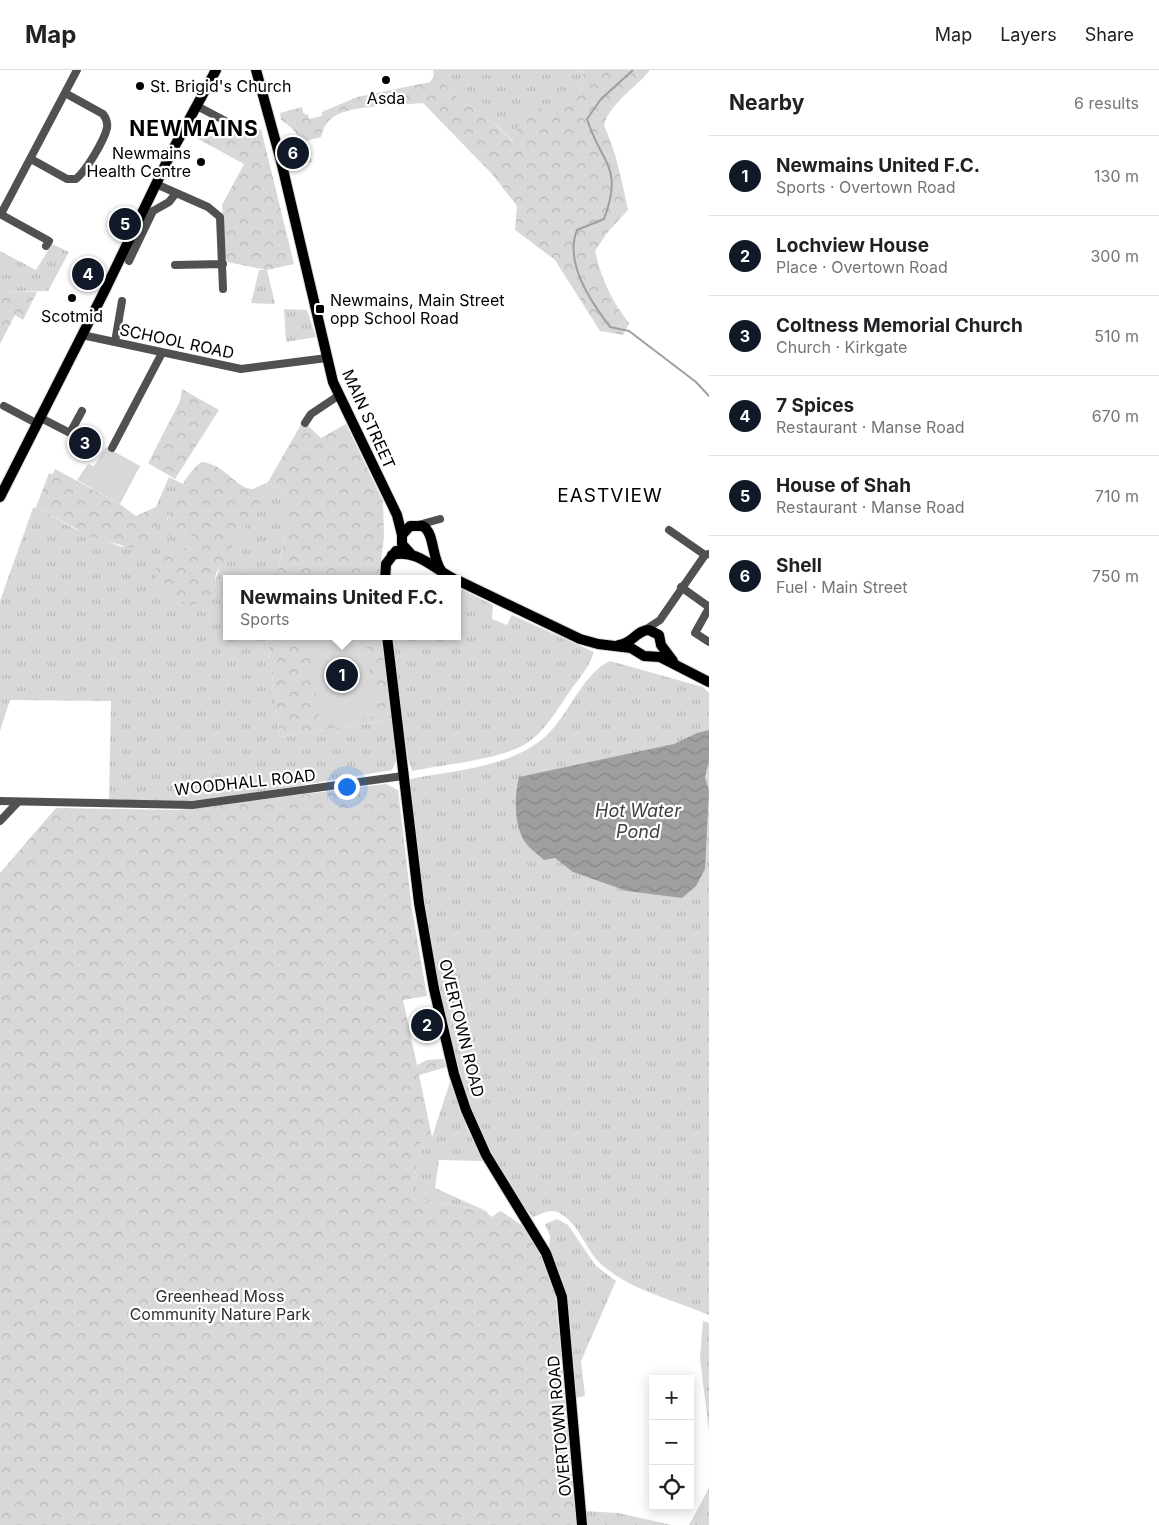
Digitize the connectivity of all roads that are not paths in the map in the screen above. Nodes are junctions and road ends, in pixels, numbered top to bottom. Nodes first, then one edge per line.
1 (77, 70) edge
2 (216, 70) edge
3 (256, 70) edge
4 (65, 93) junction
5 (197, 106) junction
6 (233, 125) dead end
7 (31, 159) junction
8 (156, 184) junction
9 (176, 192) junction
10 (0, 214) edge
11 (46, 246) dead end
12 (129, 261) dead end
13 (222, 264) junction
14 (175, 265) dead end
15 (223, 289) dead end
16 (122, 301) dead end
17 (82, 335) junction
18 (115, 342) junction
19 (162, 353) junction
20 (327, 358) junction
21 (338, 396) junction
22 (13, 401) dead end
23 (82, 411) dead end
24 (37, 420) junction
25 (305, 423) dead end
26 (112, 448) dead end
27 (0, 497) edge
28 (397, 515) junction
29 (416, 525) junction
30 (669, 530) dead end
31 (402, 539) junction
32 (431, 541) junction
33 (413, 554) junction
34 (707, 554) edge
35 (392, 555) junction
36 (442, 572) junction
37 (385, 575) edge
38 (448, 575) edge
39 (461, 581) edge
40 (681, 587) junction
41 (709, 608) edge
42 (660, 620) junction
43 (645, 630) junction
44 (387, 640) edge
45 (660, 640) junction
46 (709, 642) edge
47 (635, 644) junction
48 (651, 656) junction
49 (677, 665) junction
50 (709, 682) edge
51 (403, 776) junction
52 (0, 802) edge
53 (15, 802) junction
54 (0, 821) edge
55 (582, 1525) edge

1 - 4 street
2 - 5 main road
3 - 20 main road, MAIN STREET
4 - 7 street
4 - 7 street
5 - 6 street
5 - 8 main road
7 - 10 street
8 - 9 street
8 - 17 main road
9 - 12 street
9 - 13 street
10 - 11 street
13 - 14 street
13 - 15 street
16 - 18 street
17 - 18 street, SCHOOL ROAD
17 - 24 main road
18 - 19 street, SCHOOL ROAD
19 - 20 street, SCHOOL ROAD
19 - 26 street
20 - 21 main road, MAIN STREET
21 - 25 street
21 - 28 main road, MAIN STREET
22 - 24 street
23 - 24 street
24 - 27 main road
28 - 29 main road
28 - 31 main road, MAIN STREET
29 - 31 main road
29 - 32 main road
29 - 32 street
30 - 34 street
31 - 33 main road
31 - 35 main road
32 - 33 main road
32 - 36 main road
33 - 35 main road
33 - 36 main road
34 - 40 street
35 - 37 main road
36 - 38 main road
39 - 47 main road
40 - 41 street
40 - 42 street
41 - 46 street
42 - 43 street
42 - 45 street
43 - 45 main road
43 - 47 main road
44 - 51 main road, OVERTOWN ROAD
45 - 48 main road
45 - 49 main road
47 - 48 main road
48 - 49 main road
49 - 50 main road
51 - 53 street, WOODHALL ROAD
51 - 55 main road, OVERTOWN ROAD
52 - 53 street, WOODHALL ROAD
53 - 54 street

